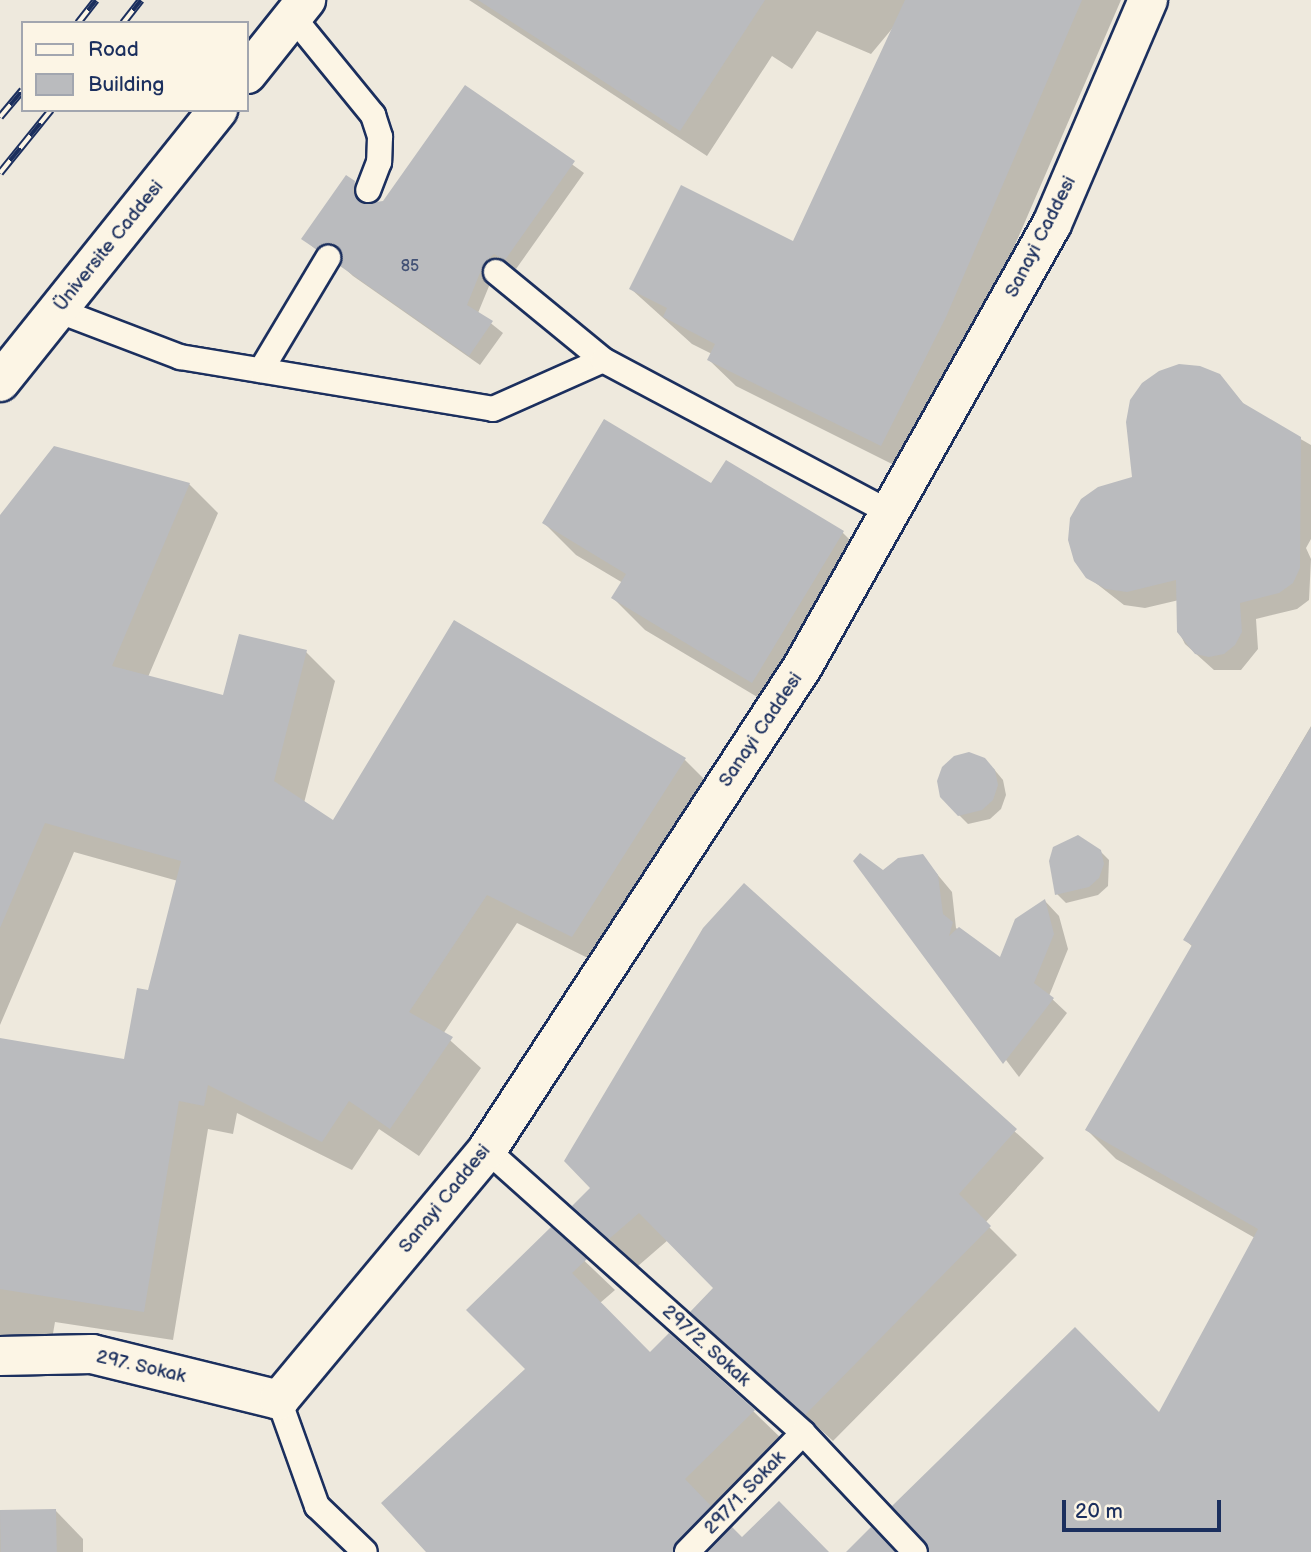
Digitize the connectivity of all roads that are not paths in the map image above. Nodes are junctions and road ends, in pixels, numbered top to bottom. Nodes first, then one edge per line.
1 (1148, 0) edge
2 (300, 9) edge
3 (248, 74) edge
4 (216, 112) edge
5 (375, 190) dead end
6 (328, 258) dead end
7 (496, 272) dead end
8 (57, 310) junction
9 (603, 359) junction
10 (261, 370) junction
11 (0, 382) edge
12 (889, 512) junction
13 (487, 1150) junction
14 (0, 1356) edge
15 (279, 1400) junction
16 (803, 1433) junction
17 (365, 1552) edge
18 (687, 1552) edge
19 (915, 1552) edge

1 - 12 main road, Sanayi Caddesi
2 - 3 main road
2 - 5 lane
4 - 8 main road, Üniversite Caddesi
6 - 10 lane
7 - 9 lane
8 - 10 lane
8 - 11 main road, Üniversite Caddesi
9 - 10 lane
9 - 12 lane
12 - 13 main road, Sanayi Caddesi
13 - 15 main road, Sanayi Caddesi
13 - 16 lane, 297/2. Sokak
14 - 15 main road, 297. Sokak
15 - 17 lane
16 - 18 lane, 297/1. Sokak
16 - 19 lane, 297/2. Sokak

